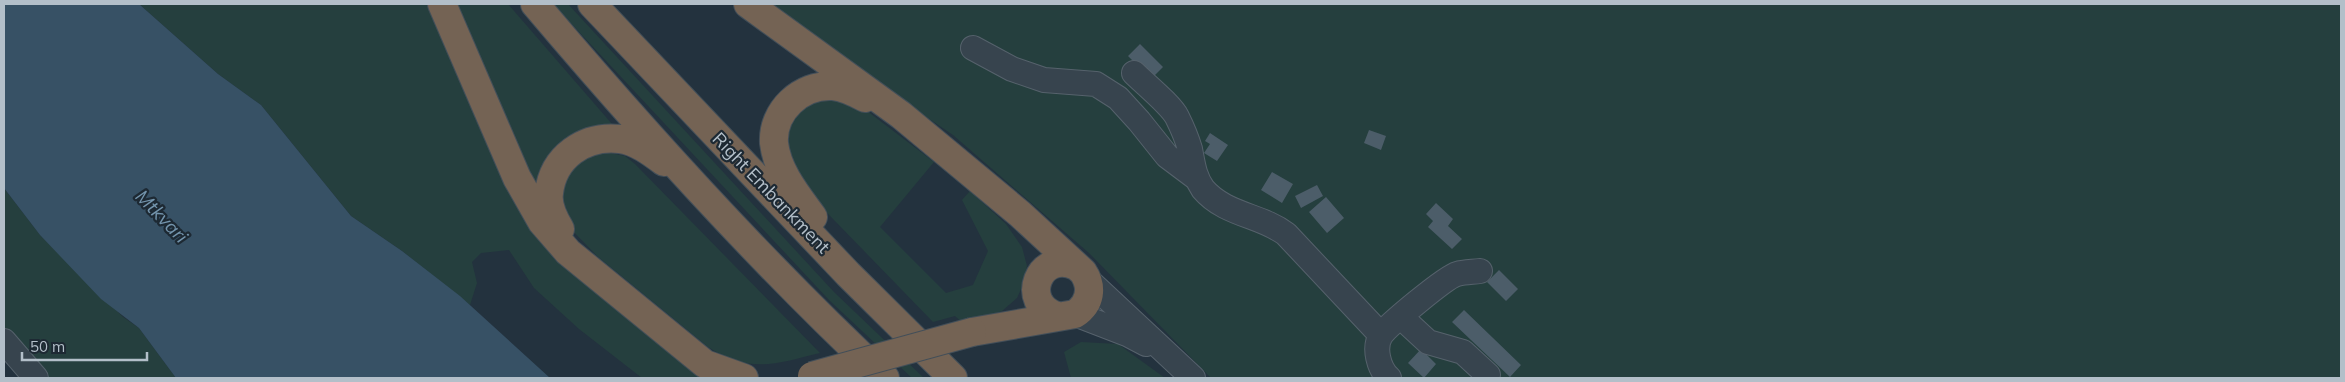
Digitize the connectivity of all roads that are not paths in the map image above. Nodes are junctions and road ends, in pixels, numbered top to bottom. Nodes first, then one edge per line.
1 (442, 4) edge
2 (535, 4) edge
3 (592, 4) edge
4 (748, 4) edge
5 (973, 48) dead end
6 (1134, 73) dead end
7 (901, 115) junction
8 (1195, 177) junction
9 (698, 189) junction
10 (1020, 214) junction
11 (1480, 271) dead end
12 (593, 272) junction
13 (1082, 273) junction
14 (848, 274) junction
15 (1038, 281) junction
16 (1066, 315) junction
17 (1402, 317) junction
18 (972, 332) junction
19 (1381, 335) junction
20 (4, 341) edge
21 (1187, 372) edge
22 (1488, 375) dead end
23 (805, 377) edge
24 (36, 378) edge
25 (744, 378) edge
26 (885, 378) edge
27 (953, 378) edge
28 (1389, 378) edge

1 - 12 highway
2 - 9 highway
3 - 14 highway, Right Embankment
4 - 7 highway
5 - 8 street
6 - 8 street
7 - 10 highway
7 - 14 highway
8 - 19 street
9 - 12 highway
9 - 26 highway
10 - 13 highway
10 - 15 highway
11 - 17 street
12 - 25 highway
13 - 15 highway
13 - 16 highway
13 - 21 street
14 - 27 highway, Right Embankment
15 - 16 highway
15 - 18 highway
16 - 18 highway
16 - 21 street
17 - 19 street
17 - 22 street
18 - 23 highway, bridge
19 - 28 street
20 - 24 street

